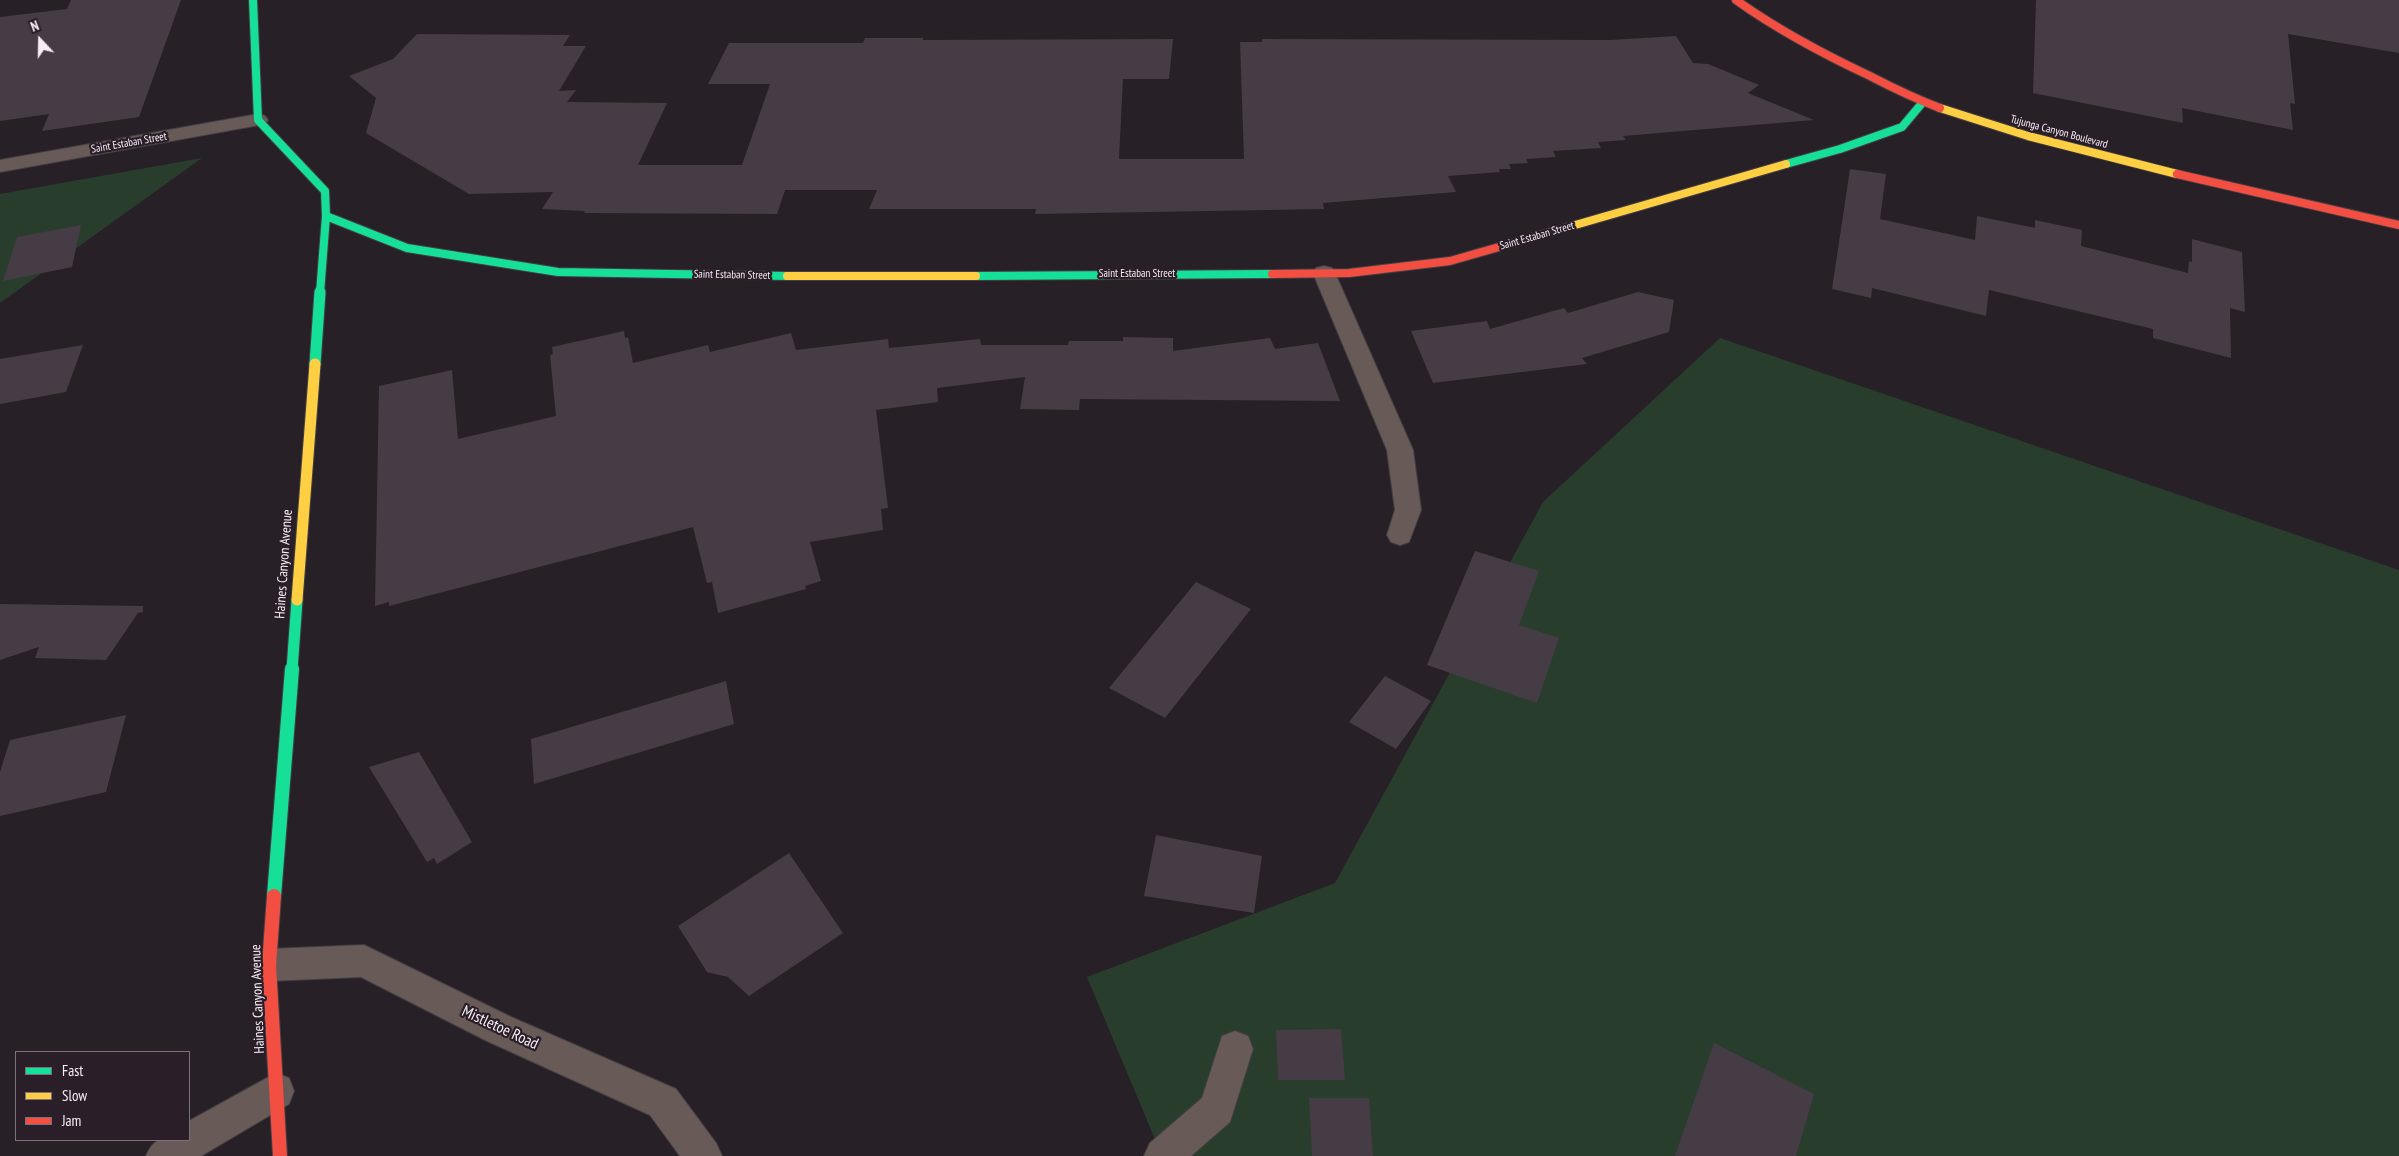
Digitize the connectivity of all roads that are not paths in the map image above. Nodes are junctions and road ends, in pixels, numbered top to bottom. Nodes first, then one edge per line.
1 (253, 0) edge
2 (1736, 0) edge
3 (1923, 102) junction
4 (258, 120) junction
5 (0, 166) edge
6 (326, 216) junction
7 (2399, 225) edge
8 (1324, 273) junction
9 (1400, 535) dead end
10 (269, 965) junction
11 (1235, 1049) dead end
12 (276, 1091) junction
13 (190, 1141) edge
14 (190, 1141) edge
15 (164, 1156) edge
16 (280, 1156) edge
17 (703, 1156) edge
18 (1162, 1156) edge

1 - 4 street
2 - 3 street, Tujunga Canyon Boulevard
3 - 7 street, Tujunga Canyon Boulevard
3 - 8 street, Saint Estaban Street
4 - 5 street, Saint Estaban Street
4 - 6 street, Haines Canyon Avenue
6 - 8 street, Saint Estaban Street
6 - 10 street, Haines Canyon Avenue
8 - 9 street
10 - 12 street, Haines Canyon Avenue
10 - 17 street, Mistletoe Road
11 - 18 street
12 - 13 street
12 - 16 street, Haines Canyon Avenue
14 - 15 street

